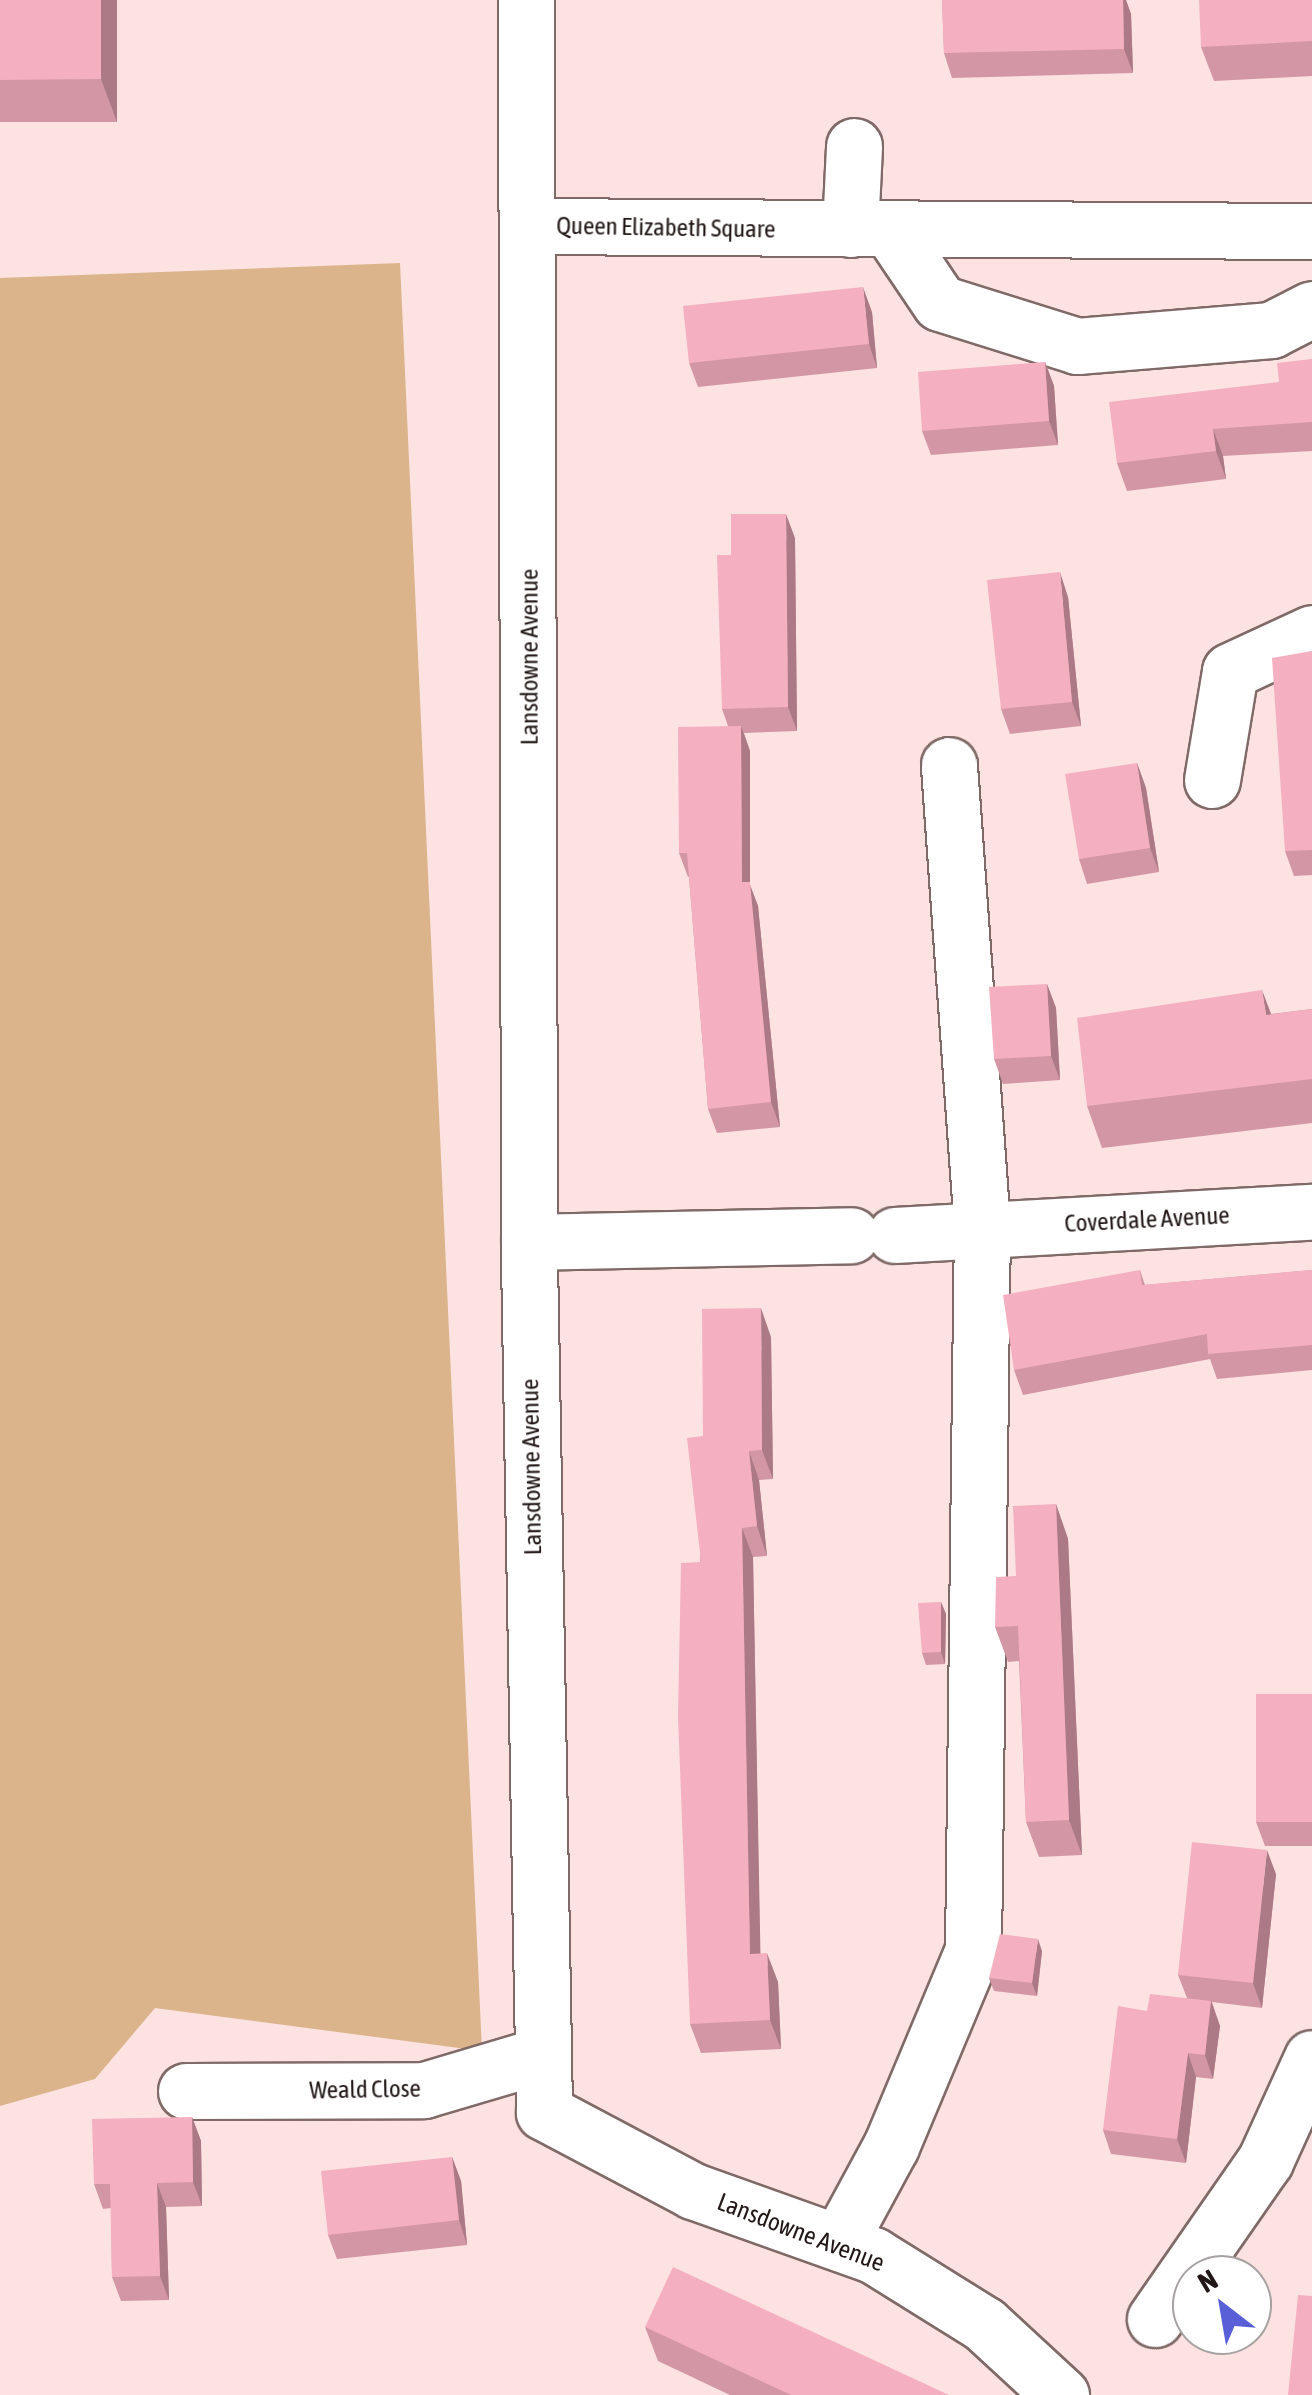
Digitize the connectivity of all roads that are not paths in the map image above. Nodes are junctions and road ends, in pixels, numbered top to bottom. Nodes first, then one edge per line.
1 (526, 0) edge
2 (854, 146) dead end
3 (528, 226) junction
4 (870, 229) junction
5 (1312, 231) edge
6 (1312, 308) edge
7 (1312, 634) edge
8 (948, 765) dead end
9 (1212, 780) dead end
10 (1312, 1212) edge
11 (982, 1227) junction
12 (529, 1242) junction
13 (539, 2056) junction
14 (1312, 2058) edge
15 (186, 2092) dead end
16 (839, 2242) junction
17 (1156, 2319) dead end
18 (1061, 2395) edge

1 - 3 street, Queen Elizabeth Square
2 - 4 street
3 - 4 street, Queen Elizabeth Square
3 - 12 street, Lansdowne Avenue
4 - 5 street, Queen Elizabeth Square
4 - 6 street
7 - 9 street
8 - 11 street
10 - 11 street, Coverdale Avenue
11 - 12 street, Coverdale Avenue
11 - 16 street
12 - 13 street, Lansdowne Avenue
13 - 15 street, Weald Close
13 - 16 street, Lansdowne Avenue
14 - 17 street
16 - 18 street, Lansdowne Avenue

